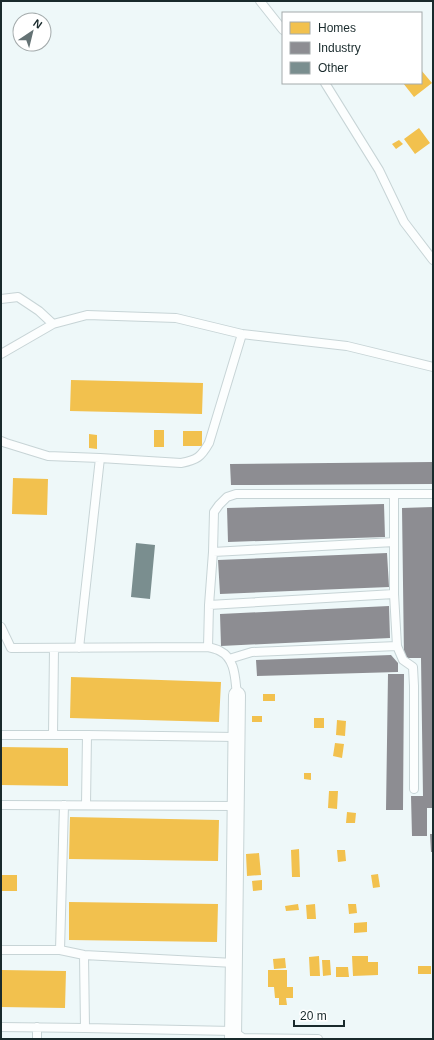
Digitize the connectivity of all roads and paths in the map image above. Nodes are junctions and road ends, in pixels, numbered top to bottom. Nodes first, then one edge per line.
1 (260, 1) edge
2 (282, 29) edge
3 (326, 84) edge
4 (433, 260) edge
5 (1, 299) edge
6 (53, 324) junction
7 (242, 334) junction
8 (1, 354) edge
9 (433, 367) edge
10 (1, 441) edge
11 (100, 458) junction
12 (394, 494) junction
13 (433, 494) edge
14 (394, 542) junction
15 (213, 552) junction
16 (394, 594) junction
17 (209, 605) junction
18 (1, 627) edge
19 (397, 646) junction
20 (208, 647) junction
21 (1, 648) edge
22 (11, 648) junction
23 (54, 648) junction
24 (80, 648) junction
25 (229, 659) junction
26 (237, 695) joint
27 (1, 735) edge
28 (53, 735) junction
29 (87, 735) junction
30 (236, 737) junction
31 (414, 789) dead end
32 (1, 805) edge
33 (64, 805) junction
34 (86, 805) junction
35 (236, 806) junction
36 (1, 950) edge
37 (60, 950) junction
38 (84, 956) junction
39 (234, 963) junction
40 (1, 1026) edge
41 (37, 1027) junction
42 (86, 1028) junction
43 (233, 1035) edge
44 (37, 1039) edge
45 (318, 1039) edge

1 - 2 lane
3 - 4 lane
5 - 6 lane
6 - 7 lane
6 - 8 lane
7 - 9 lane
7 - 11 lane
10 - 11 lane
11 - 24 lane
12 - 13 lane
12 - 14 lane
12 - 15 lane
14 - 15 lane
14 - 16 lane
15 - 17 lane
16 - 17 lane
16 - 19 lane
17 - 20 lane
18 - 22 lane
19 - 25 lane
19 - 31 lane
20 - 24 lane
20 - 25 lane
21 - 22 lane
22 - 23 lane
23 - 24 lane
23 - 28 lane
25 - 26 lane
26 - 30 street
27 - 28 lane
28 - 29 lane
29 - 30 lane
29 - 34 lane
30 - 35 street
32 - 33 lane
33 - 34 lane
33 - 37 lane
34 - 35 lane
35 - 39 street
36 - 37 lane
37 - 38 lane
38 - 39 lane
38 - 42 lane
39 - 43 street
40 - 41 lane
41 - 42 lane
41 - 44 lane
42 - 43 lane
43 - 45 lane

